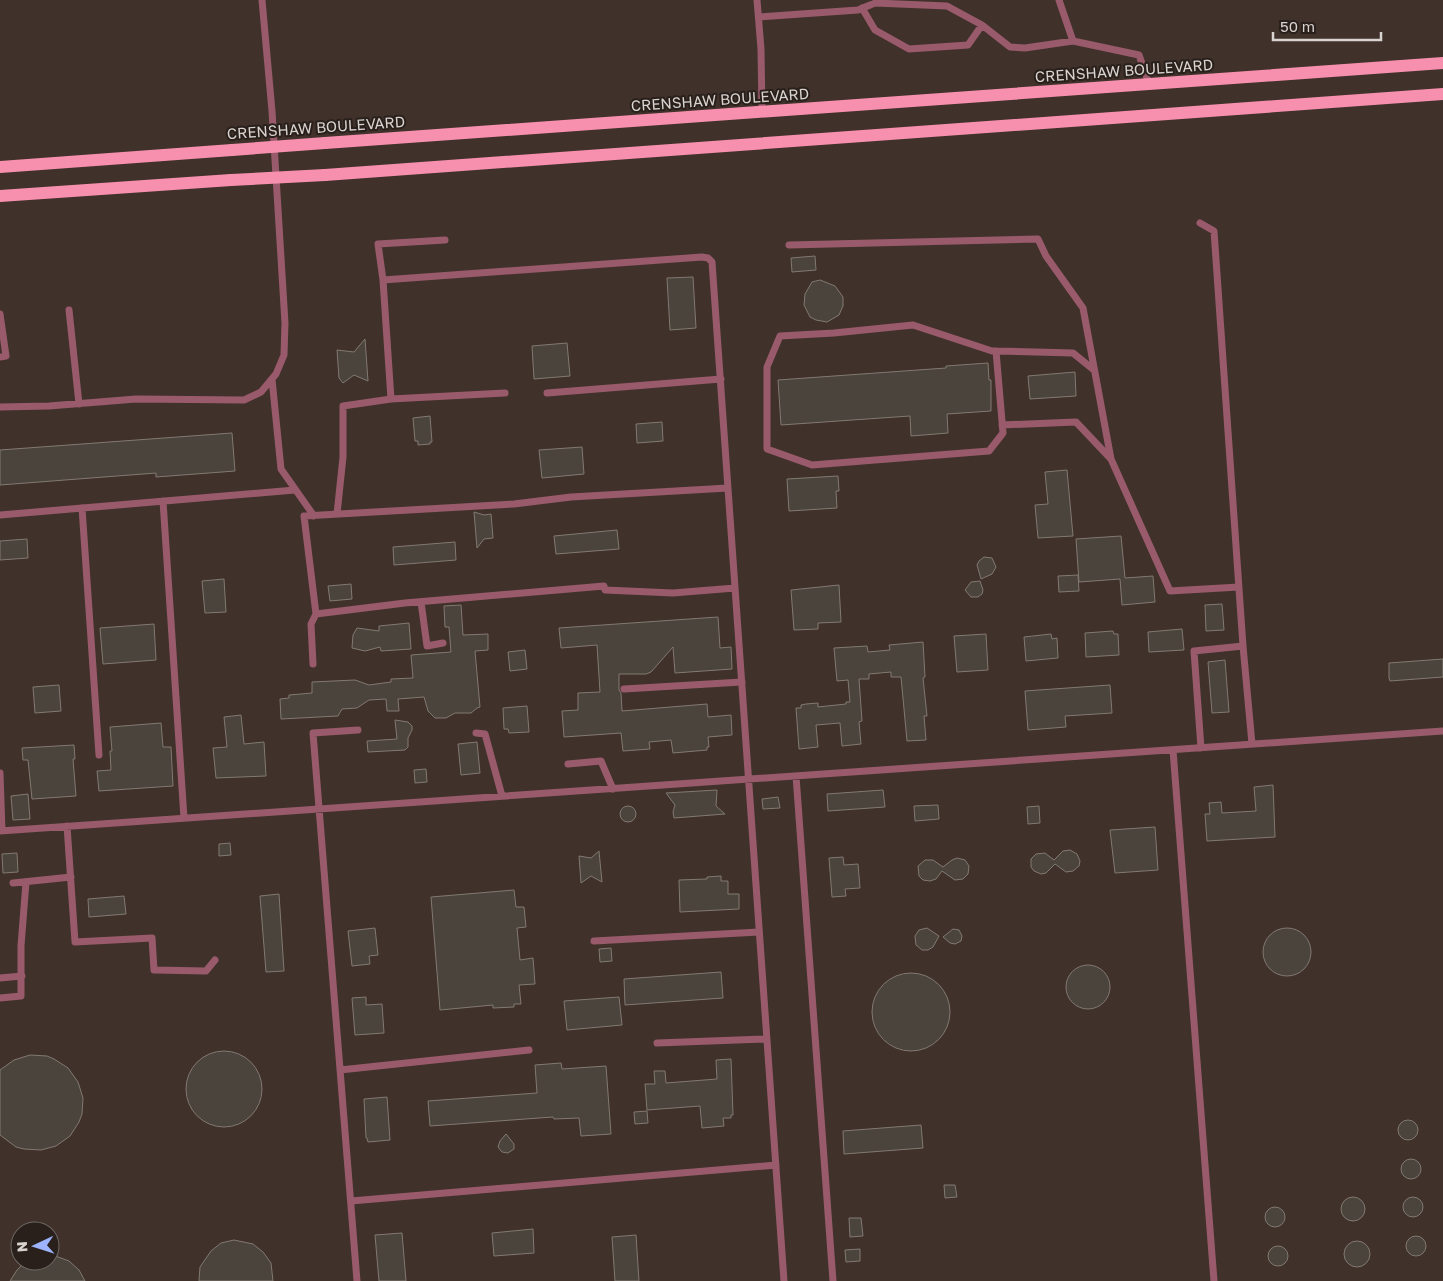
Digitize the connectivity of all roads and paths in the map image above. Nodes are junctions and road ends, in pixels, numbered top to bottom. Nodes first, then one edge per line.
1 (262, 0) edge
2 (757, 0) edge
3 (1059, 0) edge
4 (876, 2) edge
5 (862, 8) junction
6 (759, 17) junction
7 (982, 25) junction
8 (1073, 41) junction
9 (1443, 64) edge
10 (1149, 84) junction
11 (1443, 94) edge
12 (762, 112) junction
13 (0, 166) edge
14 (0, 196) edge
15 (1200, 223) dead end
16 (445, 240) dead end
17 (789, 245) dead end
18 (383, 280) junction
19 (69, 310) dead end
20 (0, 314) edge
21 (996, 351) junction
22 (0, 358) edge
23 (1094, 370) junction
24 (272, 379) junction
25 (721, 379) junction
26 (505, 393) dead end
27 (547, 393) dead end
28 (392, 399) junction
29 (80, 404) junction
30 (0, 408) edge
31 (1002, 425) junction
32 (1111, 459) junction
33 (728, 488) junction
34 (295, 490) junction
35 (163, 501) junction
36 (82, 508) junction
37 (337, 514) junction
38 (0, 515) edge
39 (314, 516) junction
40 (1239, 587) junction
41 (735, 588) junction
42 (421, 602) junction
43 (316, 614) junction
44 (443, 643) dead end
45 (1243, 646) junction
46 (313, 664) dead end
47 (742, 682) junction
48 (624, 689) dead end
49 (358, 730) dead end
50 (1443, 731) edge
51 (476, 733) dead end
52 (1252, 744) junction
53 (1201, 748) junction
54 (1173, 750) junction
55 (99, 755) dead end
56 (568, 764) dead end
57 (0, 773) edge
58 (796, 776) junction
59 (748, 779) junction
60 (613, 789) junction
61 (502, 796) junction
62 (319, 809) junction
63 (184, 818) junction
64 (67, 826) junction
65 (1, 831) edge
66 (71, 876) junction
67 (26, 882) junction
68 (13, 883) dead end
69 (759, 932) junction
70 (594, 942) dead end
71 (215, 960) dead end
72 (22, 976) junction
73 (0, 978) edge
74 (0, 998) edge
75 (767, 1039) junction
76 (657, 1043) dead end
77 (529, 1050) dead end
78 (340, 1070) junction
79 (776, 1165) junction
80 (351, 1201) junction
81 (358, 1281) edge
82 (784, 1281) edge
83 (833, 1281) edge
84 (1214, 1281) edge

1 - 24 lane
2 - 6 lane
3 - 8 lane
4 - 5 lane
4 - 7 lane
5 - 6 lane
5 - 7 lane
6 - 12 lane
7 - 8 lane
8 - 10 lane
9 - 10 main road, CRENSHAW BOULEVARD
10 - 12 main road, CRENSHAW BOULEVARD
11 - 14 main road, bridge
12 - 13 main road, CRENSHAW BOULEVARD, bridge
15 - 40 lane
16 - 18 lane
17 - 23 lane
18 - 25 lane
18 - 28 lane
19 - 29 lane
20 - 22 lane
21 - 23 lane
21 - 31 lane
21 - 31 lane
23 - 32 lane
24 - 29 lane
24 - 34 lane
25 - 27 lane
25 - 33 lane
26 - 28 lane
28 - 37 lane
29 - 30 lane
31 - 32 lane
32 - 40 lane
33 - 37 lane
33 - 41 lane
34 - 35 lane
34 - 39 lane
35 - 36 lane
35 - 63 lane
36 - 38 lane
36 - 55 lane
37 - 39 lane
39 - 43 lane
40 - 45 lane
41 - 42 lane
41 - 47 lane
42 - 43 lane
42 - 44 lane
43 - 46 lane
45 - 52 lane
45 - 53 lane
47 - 48 lane
47 - 59 lane
49 - 62 lane
50 - 52 lane
51 - 61 lane
52 - 53 lane
53 - 54 lane
54 - 58 lane
54 - 84 lane
56 - 60 lane
57 - 65 lane
58 - 59 lane
58 - 83 lane
59 - 60 lane
59 - 69 lane
60 - 61 lane
61 - 62 lane
62 - 63 lane
62 - 78 lane
63 - 64 lane
64 - 65 lane
64 - 66 lane
66 - 67 lane
66 - 71 lane
67 - 68 lane
67 - 72 lane
69 - 70 lane
69 - 75 lane
72 - 73 lane
72 - 74 lane
75 - 76 lane
75 - 79 lane
77 - 78 lane
78 - 80 lane
79 - 80 lane
79 - 82 lane
80 - 81 lane

